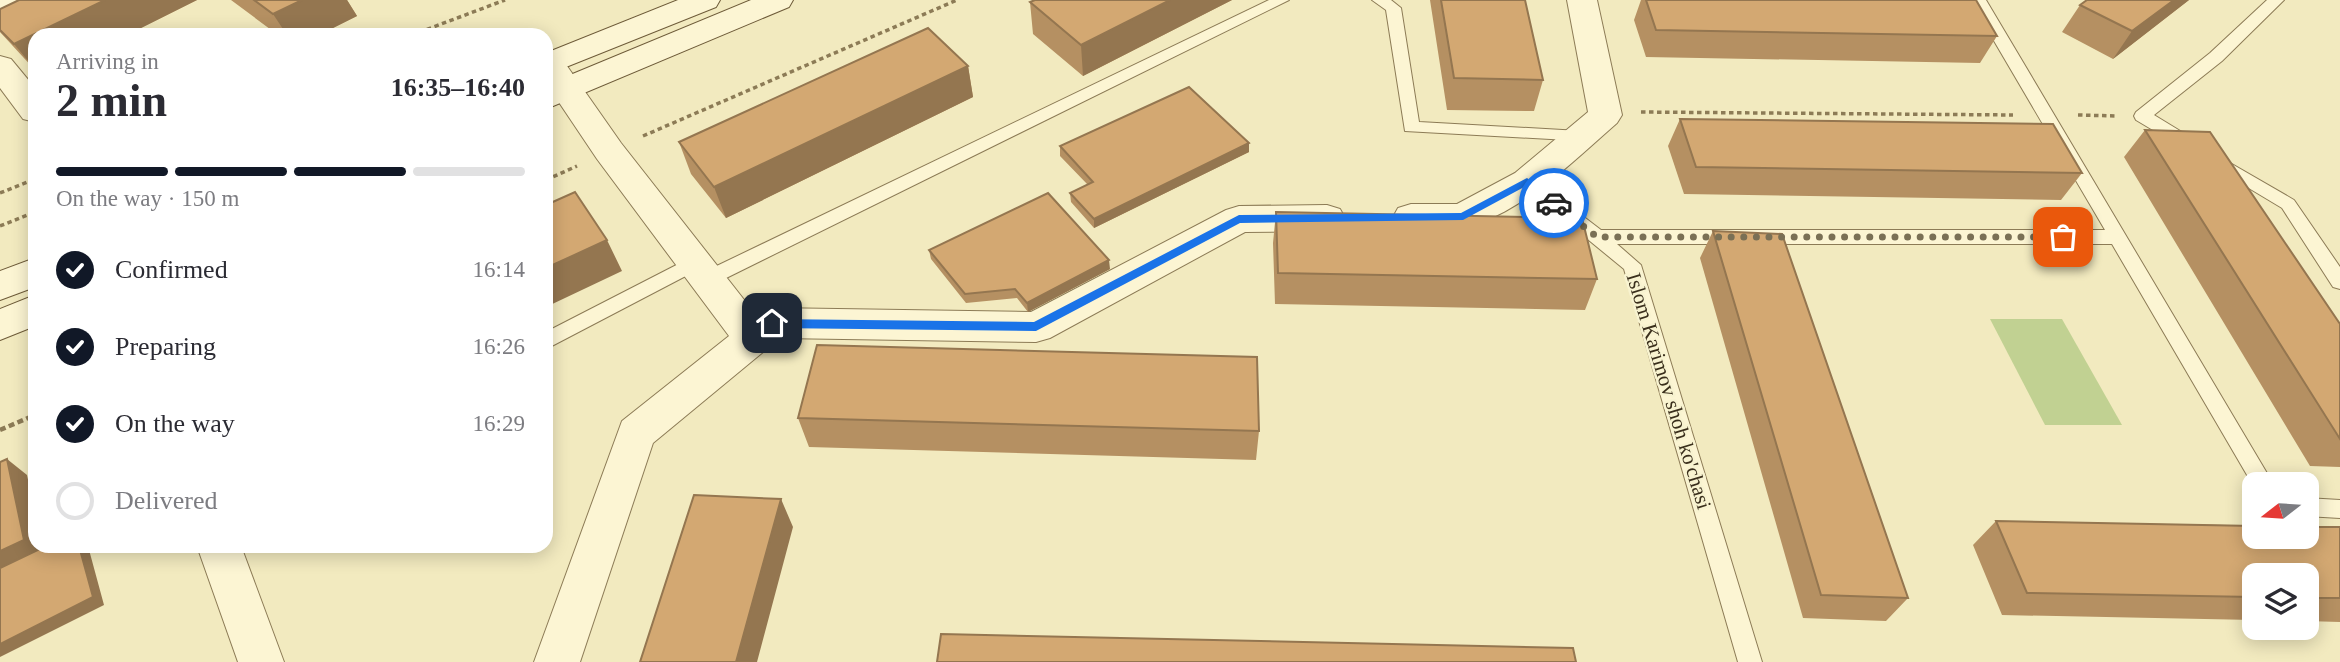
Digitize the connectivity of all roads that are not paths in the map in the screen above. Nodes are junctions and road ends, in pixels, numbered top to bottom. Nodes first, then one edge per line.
1 (8, 0) edge
2 (705, 0) edge
3 (778, 0) edge
4 (1282, 0) edge
5 (1380, 0) edge
6 (1582, 0) edge
7 (1978, 0) edge
8 (2276, 0) edge
9 (0, 6) edge
10 (0, 66) edge
11 (553, 78) edge
12 (553, 79) edge
13 (553, 80) edge
14 (28, 102) edge
15 (1580, 137) junction
16 (1527, 181) junction
17 (1597, 237) junction
18 (2118, 237) junction
19 (700, 271) junction
20 (28, 275) edge
21 (2340, 282) edge
22 (0, 286) edge
23 (28, 313) edge
24 (0, 325) edge
25 (751, 337) junction
26 (553, 338) edge
27 (2256, 472) edge
28 (2319, 508) edge
29 (2340, 509) edge
30 (222, 553) edge
31 (261, 662) edge
32 (557, 662) edge
33 (1750, 662) edge

1 - 9 street
2 - 11 street
3 - 12 street
4 - 19 lane
5 - 15 lane
6 - 15 street
7 - 18 lane
8 - 21 lane
10 - 14 street
13 - 19 street
15 - 16 street
16 - 17 lane, Islom Karimov shoh ko'chasi
16 - 25 street
17 - 18 lane
17 - 33 lane, Islom Karimov shoh ko'chasi
18 - 27 lane
19 - 25 street
19 - 26 lane
20 - 22 street
23 - 24 street
25 - 32 street
28 - 29 lane
30 - 31 street

